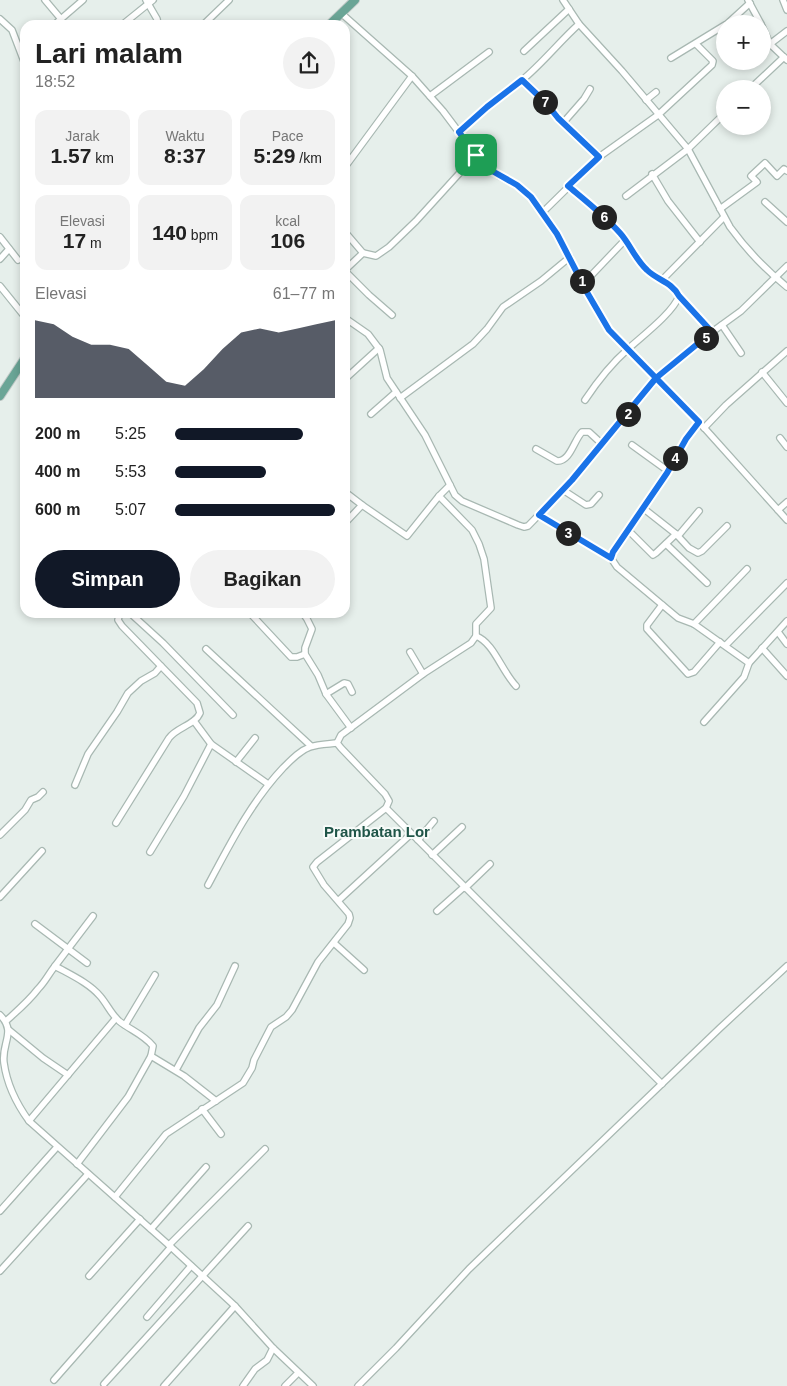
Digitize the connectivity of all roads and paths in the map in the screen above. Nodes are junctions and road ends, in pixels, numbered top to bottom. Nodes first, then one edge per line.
1 (45, 0) edge
2 (83, 0) edge
3 (229, 0) edge
4 (563, 0) edge
5 (783, 0) edge
6 (354, 1) edge
7 (749, 1) edge
8 (149, 2) edge
9 (569, 9) junction
10 (787, 10) edge
11 (341, 14) junction
12 (735, 15) edge
13 (757, 15) edge
14 (0, 19) edge
15 (61, 19) joint
16 (128, 20) edge
17 (157, 20) edge
18 (208, 20) edge
19 (334, 20) edge
20 (348, 20) edge
21 (350, 22) edge
22 (579, 24) junction
23 (716, 31) edge
24 (787, 31) edge
25 (771, 43) edge
26 (696, 44) junction
27 (20, 45) edge
28 (771, 45) edge
29 (524, 51) dead end
30 (489, 52) dead end
31 (671, 58) dead end
32 (785, 59) edge
33 (412, 76) junction
34 (522, 80) junction
35 (760, 80) edge
36 (590, 89) dead end
37 (656, 92) dead end
38 (430, 96) junction
39 (646, 100) junction
40 (658, 115) junction
41 (716, 121) edge
42 (563, 123) junction
43 (459, 132) junction
44 (688, 149) junction
45 (476, 155) junction
46 (599, 157) junction
47 (350, 159) edge
48 (786, 171) edge
49 (652, 174) junction
50 (568, 186) junction
51 (626, 196) dead end
52 (765, 202) dead end
53 (720, 209) junction
54 (542, 212) junction
55 (724, 217) junction
56 (787, 222) edge
57 (0, 237) edge
58 (350, 238) edge
59 (625, 240) junction
60 (700, 242) junction
61 (9, 249) junction
62 (363, 253) junction
63 (570, 257) junction
64 (0, 259) edge
65 (18, 260) dead end
66 (350, 266) edge
67 (787, 266) edge
68 (350, 276) edge
69 (775, 277) junction
70 (663, 279) junction
71 (583, 284) junction
72 (0, 286) edge
73 (787, 287) edge
74 (679, 296) junction
75 (20, 311) edge
76 (392, 315) dead end
77 (350, 321) edge
78 (722, 325) junction
79 (712, 332) junction
80 (379, 348) junction
81 (627, 350) junction
82 (787, 351) edge
83 (741, 353) dead end
84 (20, 366) edge
85 (762, 372) junction
86 (350, 374) edge
87 (656, 378) junction
88 (396, 392) junction
89 (0, 396) edge
90 (400, 398) junction
91 (585, 400) dead end
92 (787, 403) edge
93 (371, 414) dead end
94 (699, 422) junction
95 (704, 428) junction
96 (780, 438) dead end
97 (602, 444) junction
98 (632, 445) dead end
99 (787, 447) edge
100 (536, 449) dead end
101 (668, 471) junction
102 (449, 486) junction
103 (564, 490) junction
104 (441, 494) junction
105 (599, 495) dead end
106 (350, 496) edge
107 (787, 502) edge
108 (362, 505) junction
109 (643, 508) junction
110 (778, 510) junction
111 (699, 511) dead end
112 (539, 515) junction
113 (350, 517) edge
114 (787, 520) edge
115 (727, 526) dead end
116 (629, 531) junction
117 (677, 535) junction
118 (666, 544) junction
119 (611, 558) junction
120 (747, 569) dead end
121 (707, 583) dead end
122 (787, 583) edge
123 (662, 605) junction
124 (118, 618) edge
125 (136, 618) edge
126 (254, 618) edge
127 (306, 618) edge
128 (787, 621) edge
129 (694, 624) junction
130 (778, 632) junction
131 (476, 636) junction
132 (723, 643) junction
133 (787, 644) edge
134 (762, 648) junction
135 (206, 649) dead end
136 (410, 652) dead end
137 (305, 654) junction
138 (749, 663) junction
139 (161, 666) junction
140 (423, 674) junction
141 (787, 676) edge
142 (516, 686) dead end
143 (352, 692) dead end
144 (326, 694) junction
145 (233, 715) dead end
146 (194, 721) junction
147 (704, 722) dead end
148 (351, 728) junction
149 (255, 738) dead end
150 (337, 743) junction
151 (211, 744) junction
152 (311, 746) junction
153 (236, 762) junction
154 (268, 784) junction
155 (75, 785) dead end
156 (42, 792) dead end
157 (386, 808) junction
158 (434, 821) dead end
159 (116, 823) dead end
160 (462, 827) dead end
161 (411, 834) junction
162 (0, 835) edge
163 (418, 840) junction
164 (42, 851) dead end
165 (150, 852) dead end
166 (432, 855) junction
167 (490, 864) dead end
168 (208, 885) dead end
169 (464, 887) junction
170 (0, 897) edge
171 (338, 900) junction
172 (437, 911) dead end
173 (93, 916) dead end
174 (35, 924) dead end
175 (334, 943) junction
176 (68, 950) junction
177 (87, 963) dead end
178 (56, 966) junction
179 (235, 966) dead end
180 (787, 966) edge
181 (364, 970) dead end
182 (155, 975) dead end
183 (0, 1015) edge
184 (116, 1018) junction
185 (6, 1021) junction
186 (125, 1025) junction
187 (9, 1030) junction
188 (151, 1056) junction
189 (2, 1065) edge
190 (176, 1070) junction
191 (68, 1075) junction
192 (662, 1084) junction
193 (216, 1101) junction
194 (202, 1109) junction
195 (29, 1121) junction
196 (221, 1134) dead end
197 (57, 1147) junction
198 (265, 1149) dead end
199 (78, 1164) junction
200 (206, 1167) dead end
201 (88, 1174) junction
202 (115, 1197) junction
203 (0, 1211) edge
204 (140, 1219) junction
205 (248, 1226) dead end
206 (151, 1229) junction
207 (170, 1246) junction
208 (191, 1266) junction
209 (0, 1272) edge
210 (89, 1276) dead end
211 (202, 1276) junction
212 (235, 1306) junction
213 (147, 1317) dead end
214 (273, 1348) junction
215 (298, 1373) junction
216 (54, 1380) dead end
217 (104, 1384) dead end
218 (164, 1386) edge
219 (243, 1386) edge
220 (285, 1386) edge
221 (313, 1386) edge
222 (358, 1386) edge

1 - 15 street
2 - 15 street
3 - 18 street
4 - 9 street
5 - 10 street
6 - 11 main road
7 - 12 street
7 - 13 street
8 - 16 street
8 - 17 street
9 - 22 street
9 - 29 street
11 - 19 main road
11 - 20 street
14 - 27 street
21 - 33 street
22 - 34 street
22 - 39 street
23 - 26 street
24 - 25 street
26 - 31 street
26 - 40 street
28 - 32 street
30 - 38 street
32 - 35 street
33 - 38 street
33 - 47 street
34 - 42 street
34 - 43 street
36 - 42 street
37 - 39 street
38 - 43 street
39 - 40 street
40 - 44 street
40 - 46 street
41 - 44 street
42 - 46 street
43 - 45 street
44 - 49 street
44 - 53 street
45 - 54 street
45 - 62 street
46 - 50 street
48 - 53 street
49 - 51 street
49 - 60 street
50 - 54 street
50 - 59 street
52 - 56 street
53 - 55 street
54 - 63 street
55 - 60 street
55 - 69 street
57 - 61 street
58 - 62 street
59 - 70 street
59 - 71 street
60 - 70 street
61 - 64 street
61 - 65 street
62 - 66 street
63 - 71 street
63 - 90 street
67 - 69 street
68 - 76 street
69 - 73 street
69 - 78 street
70 - 74 street
71 - 81 street
72 - 75 street
74 - 79 street
74 - 81 street
77 - 80 street
78 - 79 street
78 - 83 street
79 - 87 street
80 - 86 street
80 - 88 street
81 - 87 street
81 - 91 street
82 - 85 street
84 - 89 main road
85 - 92 street
85 - 95 street
87 - 94 street
87 - 97 street
88 - 90 street
88 - 93 street
90 - 102 street
94 - 95 street
94 - 101 street
95 - 110 street
96 - 99 street
97 - 100 street
97 - 103 street
98 - 101 street
101 - 109 street
102 - 104 street
102 - 112 street
103 - 105 street
103 - 112 street
104 - 108 street
104 - 131 street
106 - 108 street
107 - 110 street
108 - 113 street
109 - 116 street
109 - 117 street
110 - 114 street
111 - 117 street
112 - 119 street
115 - 117 street
116 - 118 street
116 - 119 street
117 - 118 street
118 - 121 street
119 - 123 street
120 - 129 street
122 - 132 street
123 - 129 street
123 - 132 street
124 - 139 street
125 - 145 street
126 - 137 street
127 - 137 street
128 - 130 street
129 - 132 street
130 - 133 street
130 - 134 street
131 - 140 street
131 - 142 street
132 - 138 street
134 - 138 street
134 - 141 street
135 - 152 street
136 - 140 street
137 - 144 street
138 - 147 street
139 - 146 street
139 - 155 street
140 - 148 street
143 - 144 street
144 - 148 street
146 - 151 street
146 - 159 street
148 - 150 street
149 - 153 street
150 - 152 street
150 - 157 street
151 - 153 street
151 - 165 street
152 - 154 street
153 - 154 street
154 - 168 street
156 - 162 street
157 - 161 street
157 - 171 street
158 - 163 street
160 - 166 street
161 - 163 street
161 - 171 street
163 - 166 street
164 - 170 street
166 - 169 street
167 - 169 street
169 - 172 street
169 - 192 street
171 - 175 street
173 - 176 street
174 - 176 street
175 - 181 street
175 - 193 street
176 - 177 street
176 - 178 street
178 - 184 street
178 - 185 street
179 - 190 street
180 - 192 street
182 - 186 street
183 - 185 street
184 - 186 street
184 - 191 street
185 - 187 street
186 - 188 street
187 - 189 street
187 - 191 street
188 - 190 street
188 - 199 street
189 - 195 street
190 - 193 street
191 - 195 street
192 - 222 street
193 - 194 street
194 - 196 street
194 - 202 street
195 - 197 street
197 - 199 street
197 - 203 street
198 - 207 street
199 - 201 street
200 - 206 street
201 - 202 street
201 - 209 street
202 - 204 street
204 - 206 street
204 - 210 street
205 - 211 street
206 - 207 street
207 - 208 street
207 - 216 street
208 - 211 street
208 - 213 street
211 - 212 street
211 - 217 street
212 - 214 street
212 - 218 street
214 - 215 street
214 - 219 street
215 - 220 street
215 - 221 street

